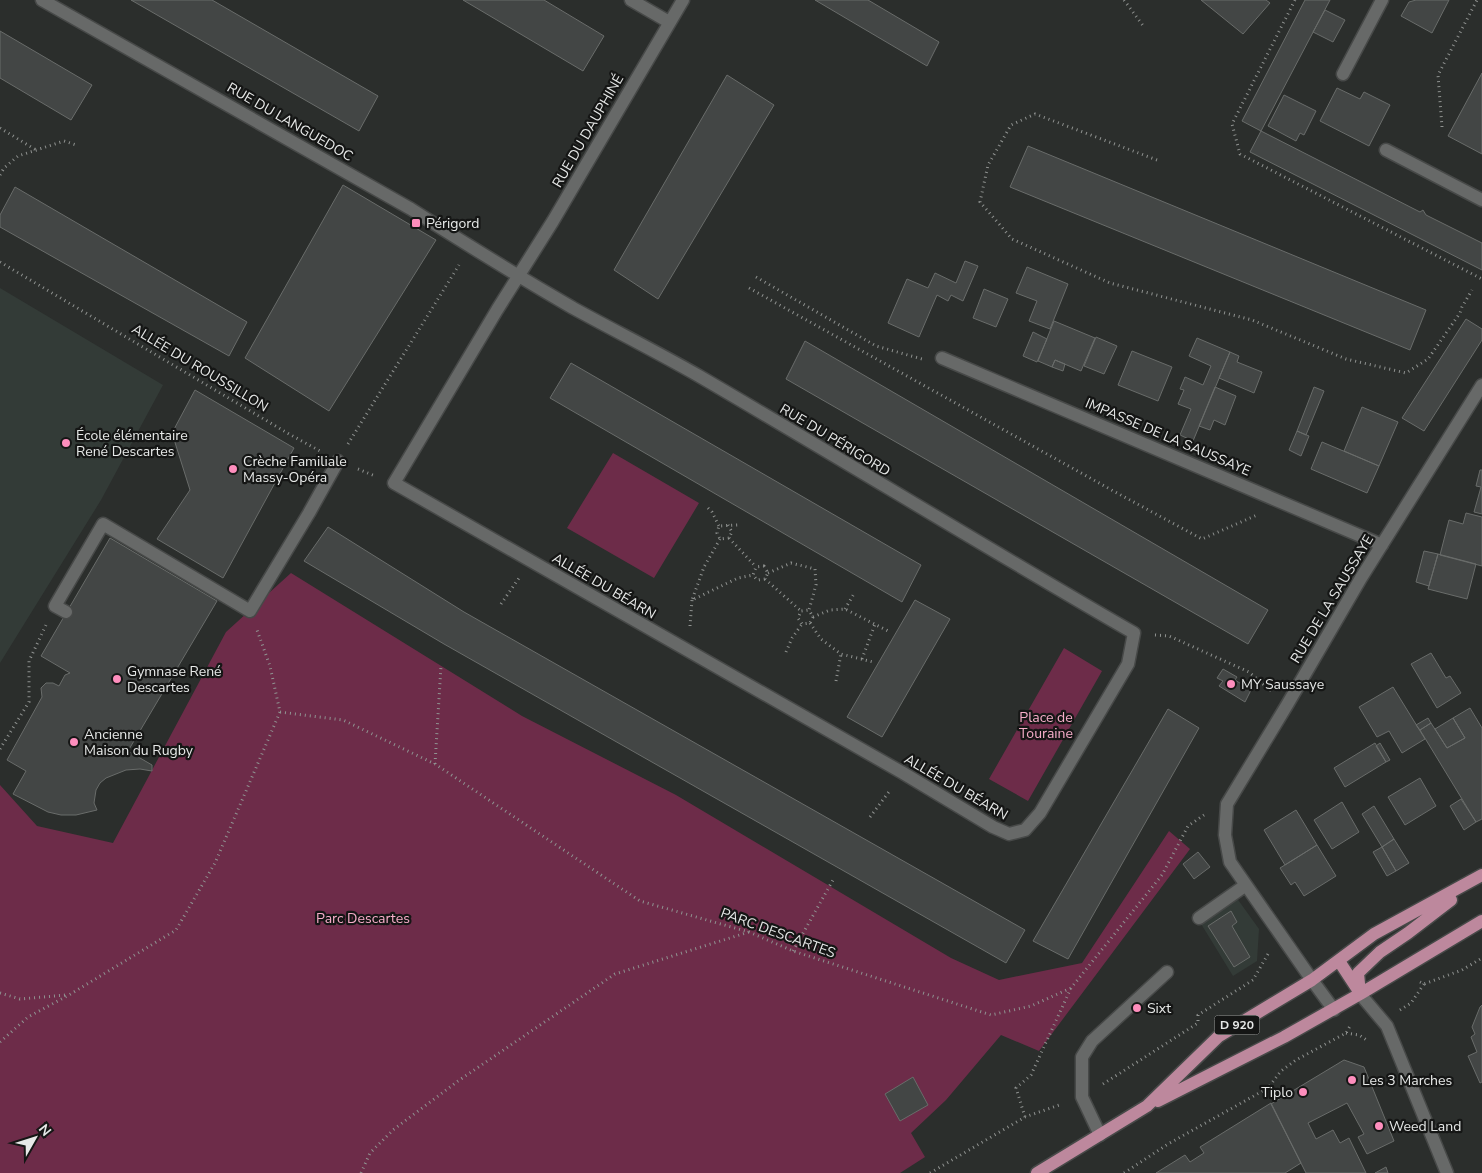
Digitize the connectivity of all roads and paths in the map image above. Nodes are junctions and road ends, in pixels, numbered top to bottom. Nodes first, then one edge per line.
1 (42, 0) edge
2 (631, 0) edge
3 (683, 0) edge
4 (1124, 0) edge
5 (1295, 0) edge
6 (1382, 0) edge
7 (1477, 0) edge
8 (669, 22) junction
9 (1144, 27) dead end
10 (1343, 74) dead end
11 (1442, 127) dead end
12 (0, 128) edge
13 (76, 145) dead end
14 (36, 150) junction
15 (1386, 150) dead end
16 (1157, 160) dead end
17 (0, 175) edge
18 (1482, 200) edge
19 (470, 247) junction
20 (0, 262) edge
21 (519, 276) junction
22 (756, 277) dead end
23 (1482, 279) edge
24 (749, 288) dead end
25 (1472, 290) dead end
26 (942, 358) joint
27 (1482, 386) edge
28 (338, 461) junction
29 (394, 483) junction
30 (708, 508) dead end
31 (1255, 516) dead end
32 (728, 525) junction
33 (738, 525) dead end
34 (719, 526) junction
35 (729, 538) junction
36 (720, 539) junction
37 (1382, 545) junction
38 (531, 562) junction
39 (756, 567) junction
40 (768, 573) junction
41 (753, 575) junction
42 (765, 579) junction
43 (855, 592) dead end
44 (501, 604) dead end
45 (60, 609) joint
46 (845, 609) junction
47 (250, 610) junction
48 (809, 610) junction
49 (801, 611) junction
50 (813, 617) junction
51 (810, 623) junction
52 (802, 624) junction
53 (875, 624) junction
54 (890, 632) dead end
55 (1134, 633) junction
56 (786, 652) dead end
57 (841, 654) junction
58 (862, 660) junction
59 (873, 662) dead end
60 (442, 666) dead end
61 (836, 681) dead end
62 (1287, 705) junction
63 (280, 712) junction
64 (0, 749) edge
65 (435, 764) junction
66 (903, 773) junction
67 (1227, 804) junction
68 (870, 817) dead end
69 (1482, 876) edge
70 (832, 880) dead end
71 (1246, 885) junction
72 (1199, 918) dead end
73 (1482, 920) edge
74 (749, 932) junction
75 (1284, 940) junction
76 (793, 951) junction
77 (1339, 961) junction
78 (1167, 972) dead end
79 (1312, 980) junction
80 (1070, 988) junction
81 (0, 993) edge
82 (1360, 994) junction
83 (69, 995) junction
84 (1334, 1010) junction
85 (1346, 1033) dead end
86 (0, 1042) edge
87 (1082, 1097) junction
88 (1147, 1106) junction
89 (1025, 1117) junction
90 (1100, 1135) junction
91 (360, 1173) edge
92 (930, 1173) edge
93 (1037, 1173) edge
94 (1124, 1173) edge
95 (1447, 1173) edge

1 - 19 street, RUE DU LANGUEDOC
2 - 8 street
3 - 8 street, RUE DU DAUPHINÉ
4 - 9 path
5 - 23 path
6 - 10 street
7 - 11 path
8 - 21 street, RUE DU DAUPHINÉ
12 - 14 path
13 - 14 path
14 - 17 path
15 - 18 street
16 - 25 path
19 - 21 street, RUE DU LANGUEDOC
19 - 28 path
20 - 28 path, ALLÉE DU ROUSSILLON
21 - 29 street
21 - 55 street, RUE DU PÉRIGORD
22 - 26 path
24 - 31 path
26 - 37 street, IMPASSE DE LA SAUSSAYE
27 - 37 street, RUE DE LA SAUSSAYE
28 - 29 path, ALLÉE DU ROUSSILLON
28 - 47 street
29 - 38 street, ALLÉE DU BÉARN
30 - 34 path
32 - 33 path
32 - 34 path
32 - 35 path
34 - 36 path
35 - 36 path
35 - 39 path
36 - 41 path
37 - 62 street, RUE DE LA SAUSSAYE
38 - 44 path
38 - 66 street, ALLÉE DU BÉARN
39 - 40 path
39 - 41 path
40 - 42 path
40 - 48 path
41 - 42 path
42 - 49 path
43 - 46 path
45 - 47 street
45 - 64 path
46 - 50 path
46 - 53 path
47 - 63 path
48 - 49 path
48 - 50 path
49 - 52 path
50 - 51 path
51 - 52 path
51 - 57 path
52 - 56 path
53 - 54 path
53 - 58 path
55 - 62 path
55 - 66 street, ALLÉE DU BÉARN
57 - 58 path
57 - 61 path
58 - 59 path
60 - 65 path
62 - 67 street, RUE DE LA SAUSSAYE
63 - 65 path, PARC DESCARTES
63 - 83 path
65 - 74 path, PARC DESCARTES
66 - 68 path
67 - 71 street, RUE DE LA SAUSSAYE
67 - 80 path
69 - 77 main road, D 920
69 - 82 main road
70 - 76 path
71 - 72 street
71 - 75 street, RUE DE LA SAUSSAYE
73 - 82 main road, D 920
74 - 76 path, PARC DESCARTES
74 - 91 path
75 - 79 street, RUE DE LA SAUSSAYE
75 - 87 path
76 - 80 path, PARC DESCARTES
77 - 79 main road, D 920
77 - 82 main road
78 - 87 street
79 - 84 street, RUE DE LA SAUSSAYE
79 - 88 main road, D 920
80 - 89 path
81 - 83 path
82 - 84 main road, D 920
82 - 95 street
83 - 86 path
84 - 88 main road, D 920
85 - 94 path
87 - 89 path
87 - 90 street
88 - 90 main road, D 920
89 - 92 path
90 - 93 main road, D 920

